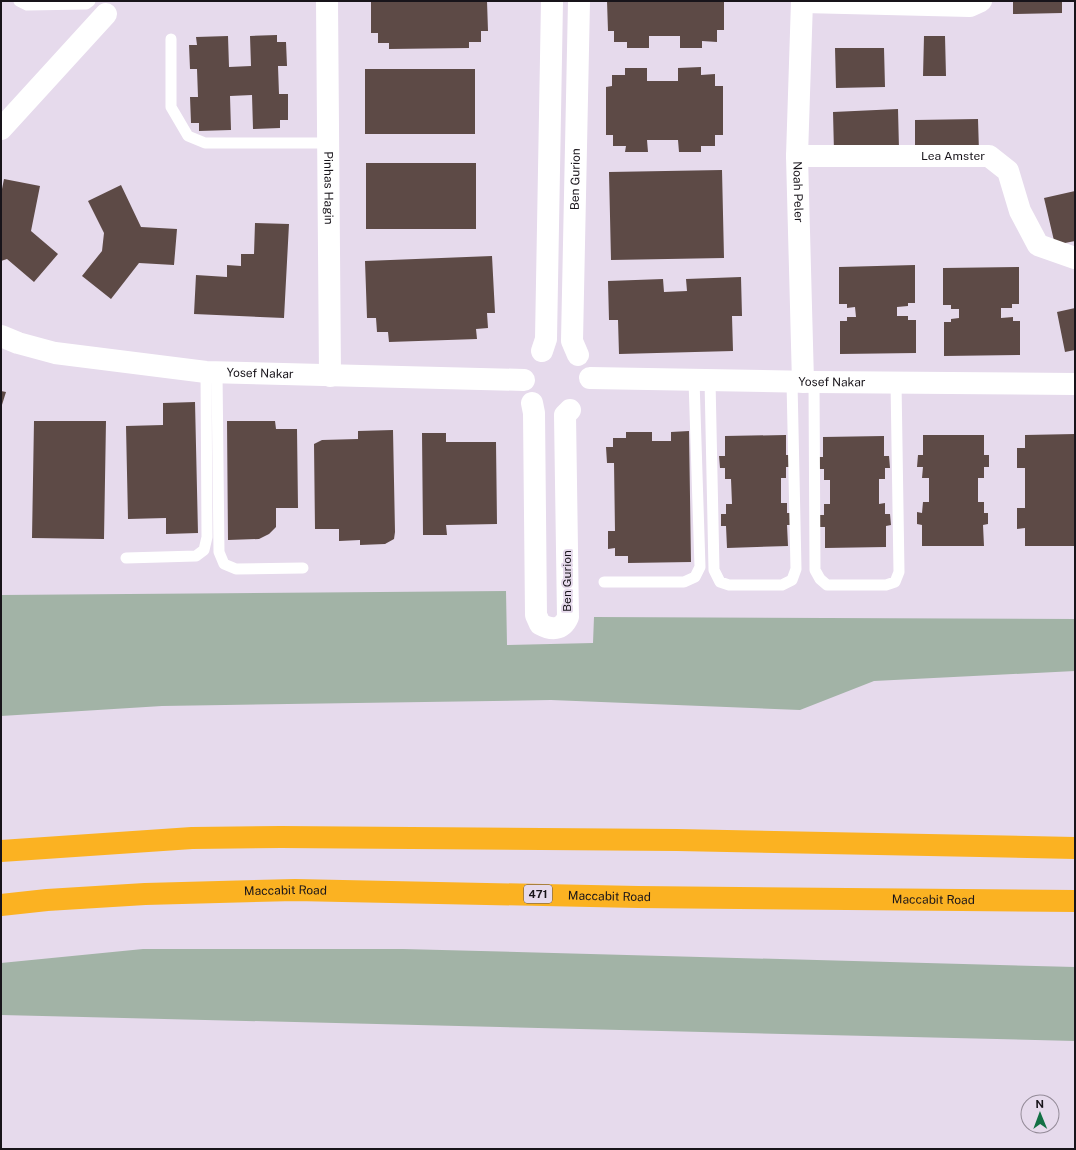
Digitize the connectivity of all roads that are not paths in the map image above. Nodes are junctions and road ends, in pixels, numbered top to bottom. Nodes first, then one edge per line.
1 (19, 1) edge
2 (327, 1) edge
3 (552, 1) edge
4 (579, 1) edge
5 (802, 1) edge
6 (980, 1) edge
7 (98, 8) edge
8 (171, 39) dead end
9 (1, 129) edge
10 (328, 143) junction
11 (797, 156) junction
12 (1075, 258) edge
13 (1, 336) edge
14 (542, 351) junction
15 (578, 355) junction
16 (211, 372) junction
17 (330, 376) junction
18 (590, 378) junction
19 (524, 380) junction
20 (702, 380) junction
21 (803, 382) junction
22 (896, 382) junction
23 (1075, 384) edge
24 (532, 403) junction
25 (570, 410) junction
26 (126, 558) dead end
27 (303, 568) dead end
28 (604, 582) dead end
29 (1075, 848) edge
30 (1, 850) edge
31 (1075, 901) edge
32 (1, 905) edge

1 - 7 lane
2 - 10 street, Pinhas Hagin
3 - 14 street
4 - 15 street, Ben Gurion
5 - 6 street
5 - 11 street, Noah Peler
7 - 9 street
8 - 10 lane
10 - 17 street, Pinhas Hagin
11 - 12 street, Lea Amster
11 - 21 street, Noah Peler
13 - 16 street, Yosef Nakar
14 - 15 street
14 - 19 street
15 - 18 street
16 - 17 street, Yosef Nakar
16 - 26 lane
16 - 27 lane
17 - 19 street, Yosef Nakar
18 - 20 street, Yosef Nakar
18 - 25 street
19 - 24 street
20 - 21 street, Yosef Nakar
20 - 21 lane
20 - 28 lane
21 - 22 street, Yosef Nakar
21 - 22 lane
22 - 23 street, Yosef Nakar
24 - 25 street
24 - 25 street, Ben Gurion
29 - 30 highway
31 - 32 highway, Maccabit Road / 471

